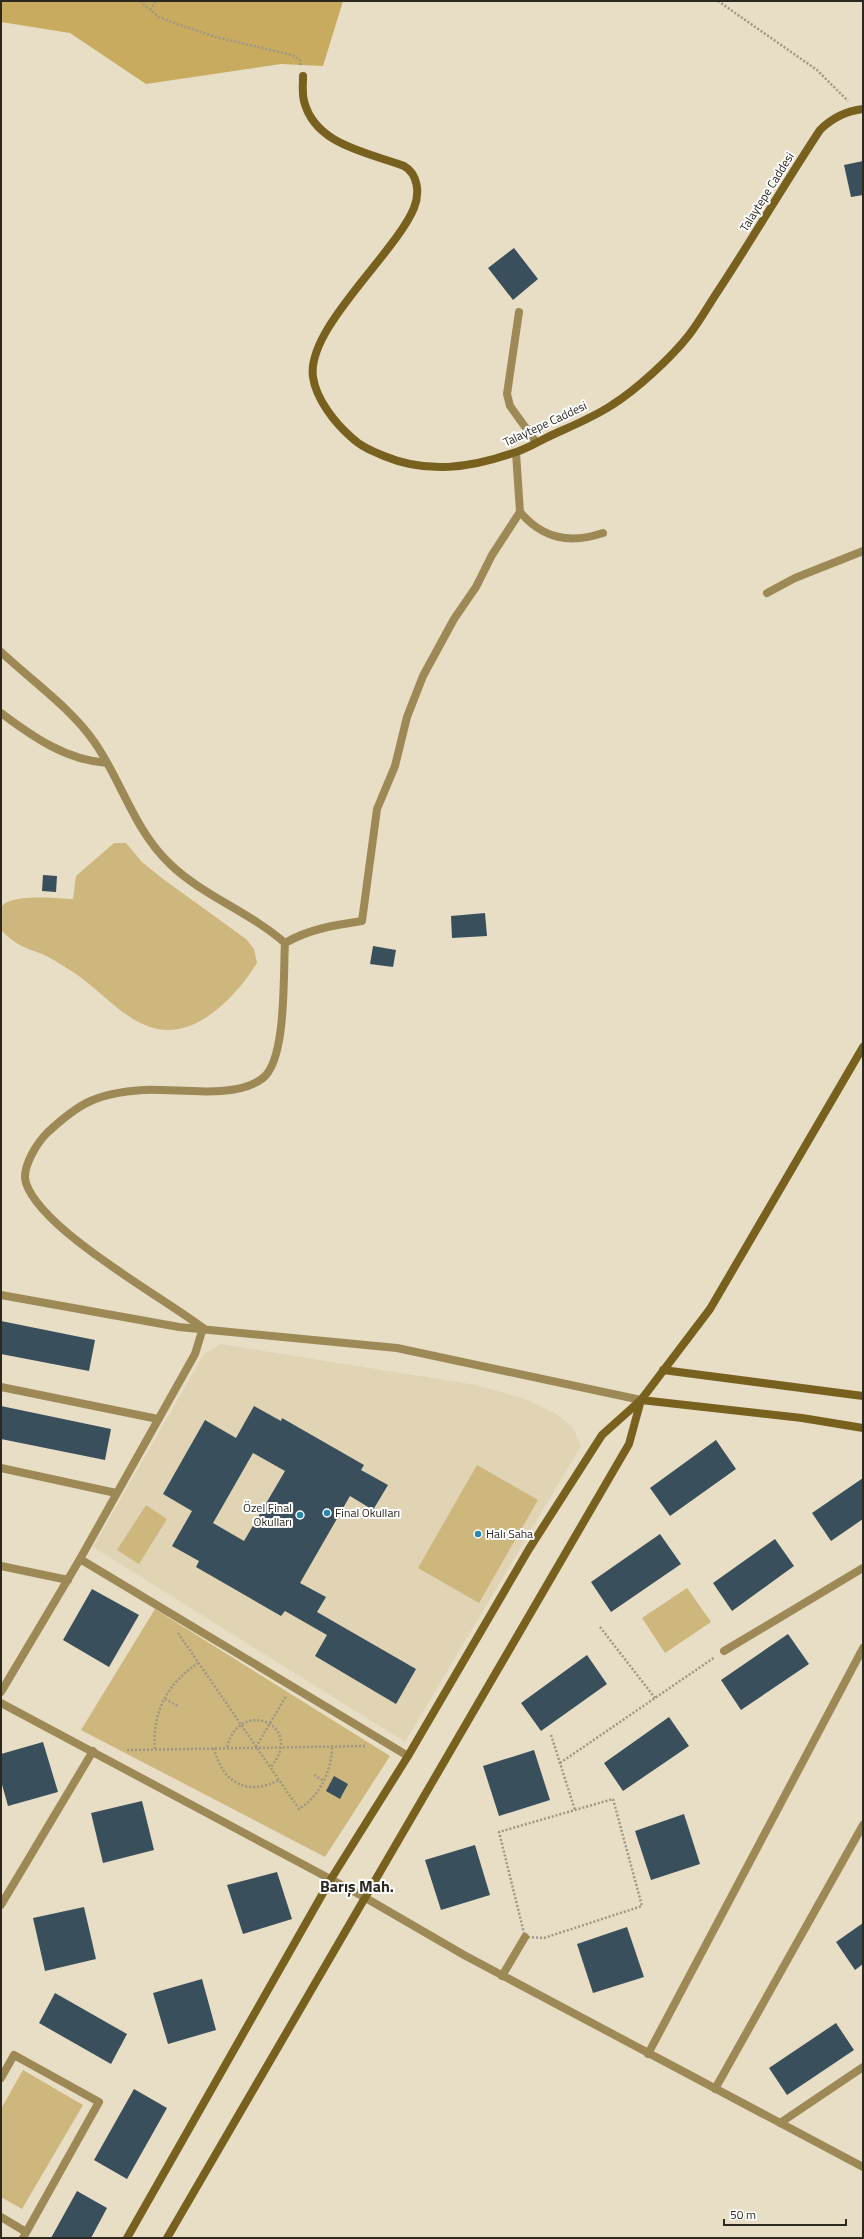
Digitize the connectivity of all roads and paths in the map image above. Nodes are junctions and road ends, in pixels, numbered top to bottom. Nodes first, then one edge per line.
1 (140, 1) edge
2 (156, 1) edge
3 (718, 1) edge
4 (150, 10) junction
5 (303, 76) joint
6 (860, 109) edge
7 (519, 312) dead end
8 (536, 442) junction
9 (516, 453) junction
10 (520, 512) junction
11 (603, 533) dead end
12 (863, 551) edge
13 (767, 593) dead end
14 (1, 652) edge
15 (1, 713) edge
16 (107, 763) junction
17 (285, 943) junction
18 (863, 1047) edge
19 (1, 1295) edge
20 (204, 1328) junction
21 (663, 1370) junction
22 (1, 1387) edge
23 (863, 1396) edge
24 (641, 1400) junction
25 (158, 1418) junction
26 (863, 1428) edge
27 (1, 1468) edge
28 (116, 1493) junction
29 (80, 1559) junction
30 (1, 1566) edge
31 (863, 1568) edge
32 (68, 1580) junction
33 (600, 1627) dead end
34 (177, 1632) dead end
35 (863, 1648) edge
36 (724, 1651) joint
37 (198, 1663) junction
38 (292, 1686) junction
39 (1, 1692) edge
40 (655, 1698) junction
41 (165, 1699) junction
42 (1, 1703) edge
43 (178, 1706) dead end
44 (240, 1724) junction
45 (270, 1724) junction
46 (551, 1735) dead end
47 (282, 1746) junction
48 (332, 1746) junction
49 (368, 1746) dead end
50 (227, 1747) junction
51 (255, 1747) junction
52 (214, 1748) junction
53 (155, 1749) junction
54 (128, 1750) dead end
55 (93, 1751) junction
56 (408, 1756) junction
57 (560, 1763) junction
58 (270, 1768) junction
59 (314, 1775) dead end
60 (279, 1780) junction
61 (324, 1781) junction
62 (575, 1810) junction
63 (863, 1825) edge
64 (331, 1879) junction
65 (364, 1897) junction
66 (1, 1905) edge
67 (525, 1937) junction
68 (502, 1976) junction
69 (648, 2054) junction
70 (863, 2067) edge
71 (1, 2078) edge
72 (715, 2089) junction
73 (780, 2123) junction
74 (863, 2167) edge
75 (1, 2217) edge
76 (25, 2235) edge
77 (127, 2238) edge
78 (166, 2238) edge

1 - 4 path
2 - 4 path
3 - 6 path
4 - 5 path
5 - 9 main road, Talaytepe Caddesi
6 - 8 main road, Talaytepe Caddesi
7 - 8 street
8 - 9 main road, Talaytepe Caddesi
9 - 10 street
10 - 11 street
10 - 17 street
12 - 13 street
14 - 16 street
15 - 16 street
16 - 17 street
17 - 20 street
18 - 21 main road
19 - 20 street
20 - 24 street
20 - 25 street
21 - 23 main road
21 - 24 main road
22 - 25 street
24 - 26 main road
24 - 56 main road
24 - 65 main road
25 - 28 street
27 - 28 street
28 - 29 street
29 - 32 street
29 - 38 street
30 - 32 street
31 - 36 street
32 - 39 street
33 - 40 path
34 - 37 path
35 - 69 street
36 - 40 path
37 - 41 path
37 - 44 path
38 - 45 path
38 - 56 street
40 - 57 path
41 - 43 path
41 - 53 path
42 - 55 street
44 - 45 path
44 - 50 path
44 - 51 path
45 - 47 path
45 - 51 path
46 - 57 path
47 - 48 path
47 - 51 path
47 - 58 path
48 - 49 path
48 - 61 path
50 - 51 path
50 - 52 path
51 - 58 path
52 - 53 path
52 - 60 path
53 - 54 path
55 - 64 street
55 - 66 street
56 - 64 main road
57 - 62 path
58 - 60 path
59 - 61 path
60 - 61 path
62 - 67 path
62 - 67 path
63 - 72 street
64 - 65 street
64 - 77 main road
65 - 68 street
65 - 78 main road
67 - 68 street
68 - 69 street
69 - 72 street
70 - 73 street
71 - 76 street
72 - 73 street
73 - 74 street
75 - 76 street

